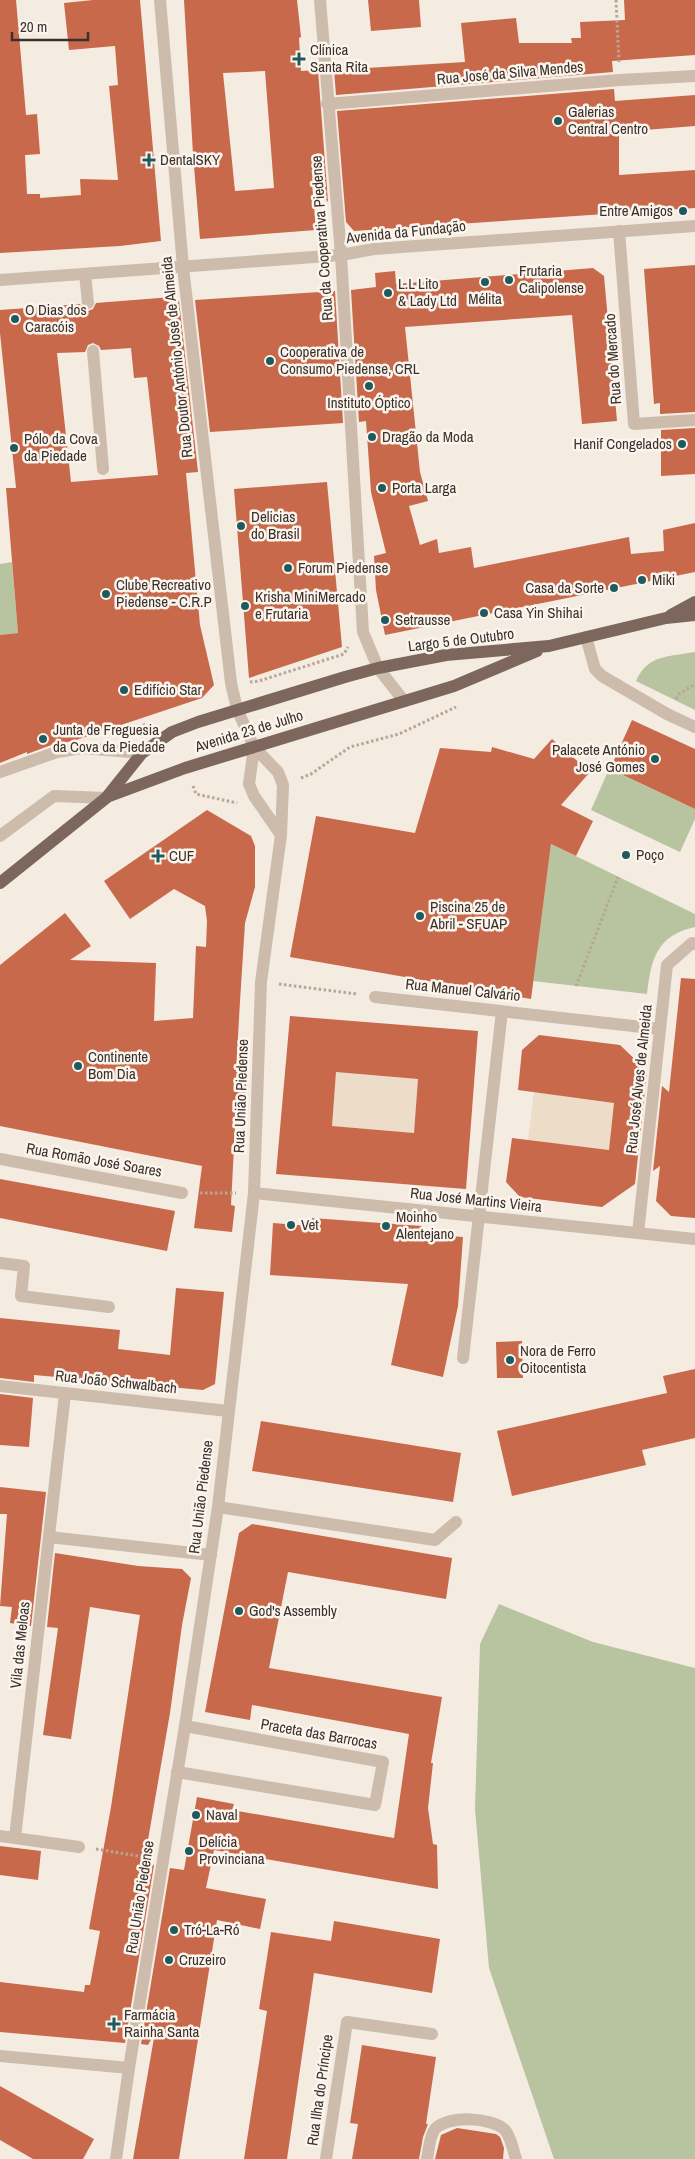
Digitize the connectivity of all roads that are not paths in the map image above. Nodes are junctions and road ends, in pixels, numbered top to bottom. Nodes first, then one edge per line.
1 (160, 0) edge
2 (320, 0) edge
3 (695, 76) edge
4 (327, 104) junction
5 (695, 226) edge
6 (619, 231) junction
7 (341, 255) junction
8 (182, 267) junction
9 (85, 274) junction
10 (0, 280) edge
11 (88, 303) dead end
12 (92, 351) dead end
13 (695, 420) edge
14 (103, 469) dead end
15 (695, 602) edge
16 (695, 615) edge
17 (666, 618) junction
18 (586, 637) junction
19 (549, 646) junction
20 (378, 668) junction
21 (404, 700) junction
22 (237, 709) junction
23 (695, 727) edge
24 (254, 747) junction
25 (142, 753) junction
26 (0, 772) edge
27 (106, 798) junction
28 (281, 835) junction
29 (0, 836) edge
30 (0, 883) edge
31 (695, 944) edge
32 (375, 997) road end
33 (502, 1011) junction
34 (660, 1029) junction
35 (0, 1159) edge
36 (182, 1193) road end
37 (254, 1193) junction
38 (480, 1216) junction
39 (638, 1233) junction
40 (695, 1239) edge
41 (0, 1263) edge
42 (109, 1308) dead end
43 (462, 1358) dead end
44 (0, 1386) edge
45 (65, 1394) junction
46 (228, 1411) junction
47 (218, 1507) junction
48 (456, 1522) dead end
49 (49, 1537) junction
50 (211, 1555) junction
51 (185, 1726) junction
52 (177, 1772) junction
53 (0, 1836) edge
54 (15, 1838) junction
55 (80, 1847) road end
56 (432, 2034) dead end
57 (0, 2056) edge
58 (129, 2068) junction
59 (116, 2159) edge
60 (326, 2159) edge
61 (427, 2159) edge
62 (516, 2159) edge

1 - 8 street, Rua Doutor António José de Almeida
2 - 4 street, Rua da Cooperativa Piedense
3 - 4 street, Rua José da Silva Mendes
4 - 7 street, Rua da Cooperativa Piedense
5 - 6 street, Avenida da Fundação
6 - 7 street, Avenida da Fundação
6 - 13 street, Rua do Mercado
7 - 8 street, Avenida da Fundação
7 - 20 street, Rua da Cooperativa Piedense
8 - 9 street, Avenida da Fundação
8 - 22 street, Rua Doutor António José de Almeida
9 - 10 street, Avenida da Fundação
9 - 11 street
12 - 14 street
15 - 17 main road, Largo 5 de Outubro
16 - 17 main road, Largo 5 de Outubro
17 - 18 main road, Largo 5 de Outubro
18 - 19 main road, Largo 5 de Outubro
18 - 23 street
19 - 20 main road, Largo 5 de Outubro
19 - 21 main road, Largo 5 de Outubro
20 - 21 street, Rua da Cooperativa Piedense
20 - 22 main road, Avenida 23 de Julho
21 - 24 main road, Avenida 23 de Julho
22 - 24 street, Rua Doutor António José de Almeida
22 - 25 main road, Avenida 23 de Julho
24 - 27 main road, Avenida 23 de Julho
24 - 28 street
24 - 28 street, Rua União Piedense
25 - 26 street
25 - 27 main road, Avenida 23 de Julho
27 - 29 street
27 - 30 main road, Avenida 23 de Julho
28 - 37 street, Rua União Piedense
31 - 34 street, Rua José Alves de Almeida
32 - 33 street, Rua Manuel Calvário
33 - 34 street, Rua Manuel Calvário
33 - 38 street
34 - 39 street, Rua José Alves de Almeida
35 - 36 street, Rua Romão José Soares
37 - 38 street, Rua José Martins Vieira
37 - 46 street, Rua União Piedense
38 - 39 street, Rua José Martins Vieira
38 - 43 street
39 - 40 street, Rua José Martins Vieira
41 - 42 street
44 - 45 street, Rua João Schwalbach
45 - 46 street, Rua João Schwalbach
45 - 49 street, Vila das Meloas
46 - 47 street, Rua União Piedense
47 - 48 street
47 - 50 street, Rua União Piedense
49 - 50 street
49 - 54 street, Vila das Meloas
50 - 51 street, Rua União Piedense
51 - 52 street, Rua União Piedense
51 - 52 street, Praceta das Barrocas
52 - 58 street, Rua União Piedense
53 - 54 street
54 - 55 street
56 - 60 street, Rua Ilha do Príncipe
57 - 58 street
58 - 59 street, Rua União Piedense
61 - 62 street

